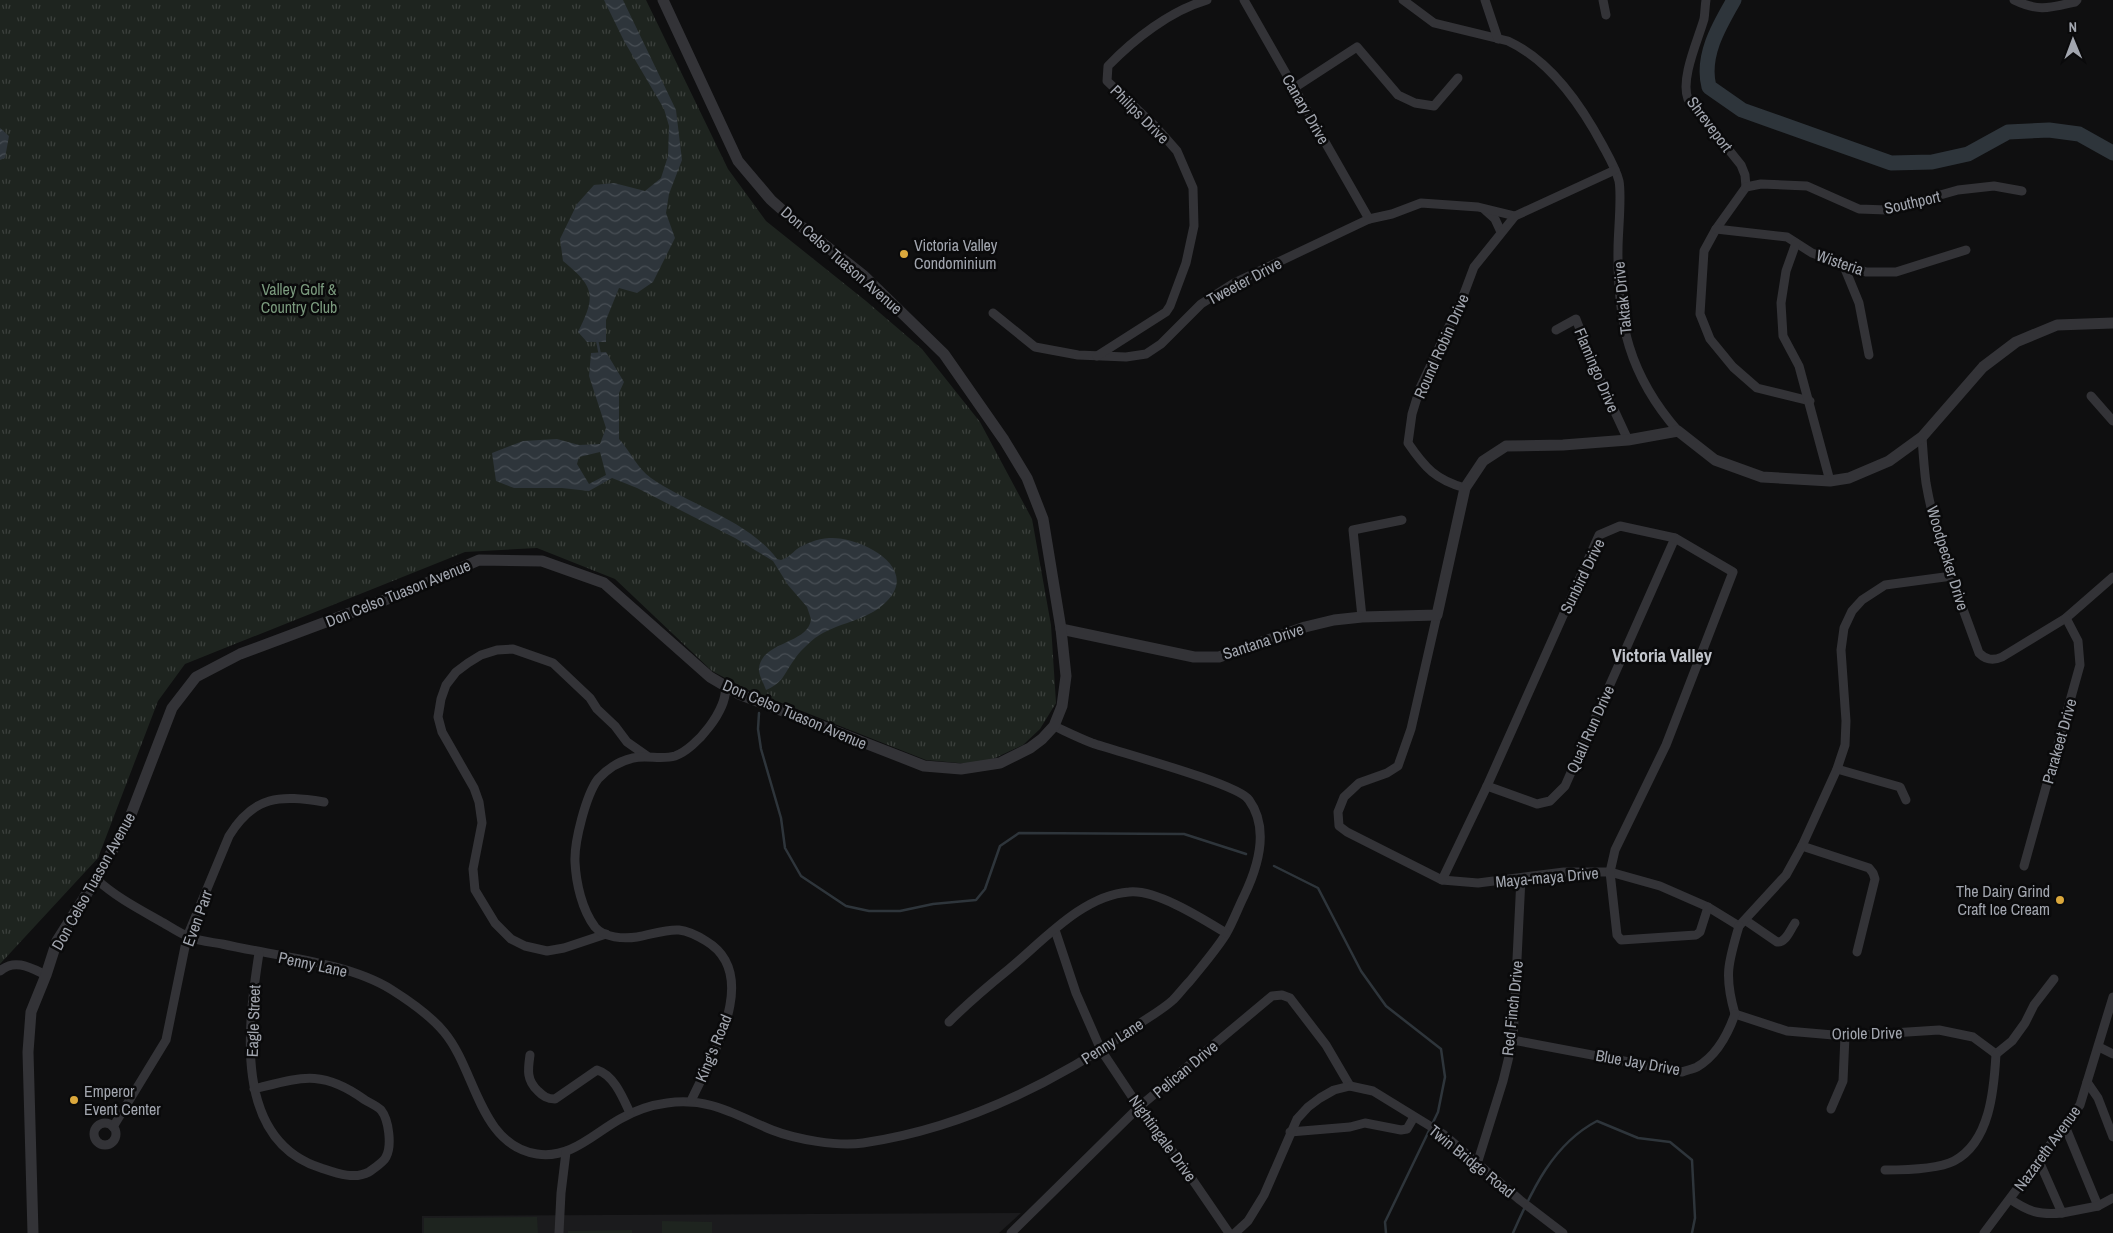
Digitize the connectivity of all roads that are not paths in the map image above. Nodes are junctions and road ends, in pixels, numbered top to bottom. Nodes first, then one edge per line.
1 (663, 0) edge
2 (1207, 0) edge
3 (1244, 0) edge
4 (1403, 0) edge
5 (1485, 0) edge
6 (1603, 0) edge
7 (1706, 0) edge
8 (2014, 0) edge
9 (2077, 0) edge
10 (1606, 15) dead end
11 (1498, 39) junction
12 (1458, 78) dead end
13 (1294, 88) junction
14 (1615, 170) junction
15 (1746, 187) junction
16 (2022, 191) dead end
17 (1483, 208) junction
18 (1514, 216) junction
19 (1369, 218) junction
20 (1716, 229) junction
21 (1501, 232) junction
22 (1796, 243) junction
23 (1966, 250) dead end
24 (1843, 264) junction
25 (993, 312) dead end
26 (2113, 323) edge
27 (1556, 330) dead end
28 (1869, 355) dead end
29 (1097, 356) junction
30 (2091, 396) dead end
31 (1810, 401) junction
32 (2113, 420) edge
33 (1678, 431) junction
34 (1922, 437) junction
35 (1628, 440) junction
36 (1830, 481) junction
37 (1466, 488) junction
38 (1402, 520) dead end
39 (1674, 538) junction
40 (1952, 576) junction
41 (2113, 577) edge
42 (1437, 615) junction
43 (1362, 617) junction
44 (2066, 618) junction
45 (1061, 629) junction
46 (725, 686) junction
47 (1054, 726) junction
48 (647, 756) junction
49 (1837, 769) junction
50 (1487, 786) junction
51 (1906, 800) dead end
52 (324, 802) dead end
53 (1802, 846) junction
54 (2024, 866) dead end
55 (1610, 872) junction
56 (1521, 878) junction
57 (96, 879) junction
58 (1442, 880) junction
59 (1708, 907) junction
60 (1742, 923) junction
61 (1795, 923) dead end
62 (1055, 930) junction
63 (1226, 933) junction
64 (606, 934) junction
65 (187, 936) junction
66 (259, 952) junction
67 (1857, 952) dead end
68 (0, 971) edge
69 (46, 975) junction
70 (2054, 979) dead end
71 (2113, 998) edge
72 (2111, 1011) edge
73 (1735, 1014) junction
74 (949, 1022) dead end
75 (1845, 1036) junction
76 (1513, 1040) junction
77 (2098, 1047) junction
78 (1101, 1050) junction
79 (1996, 1054) junction
80 (2113, 1054) edge
81 (530, 1055) dead end
82 (2087, 1082) junction
83 (1350, 1086) junction
84 (254, 1089) junction
85 (691, 1101) junction
86 (1139, 1107) junction
87 (1831, 1109) dead end
88 (630, 1113) junction
89 (1416, 1118) junction
90 (2065, 1126) junction
91 (114, 1127) dead end
92 (1290, 1132) junction
93 (2113, 1137) edge
94 (566, 1152) junction
95 (2039, 1161) junction
96 (1477, 1164) junction
97 (1885, 1170) dead end
98 (2113, 1198) edge
99 (2010, 1199) junction
100 (2098, 1206) junction
101 (2062, 1213) junction
102 (33, 1233) edge
103 (559, 1233) edge
104 (1012, 1233) edge
105 (1229, 1233) edge
106 (1234, 1233) edge
107 (1563, 1233) edge
108 (1984, 1233) edge

1 - 45 street, Don Celso Tuason Avenue
2 - 29 street, Philips Drive
3 - 13 street, Canary Drive
4 - 11 street
5 - 11 street
6 - 10 street
7 - 15 street, Shreveport
8 - 9 street
11 - 14 street, Taktak Drive
12 - 13 street
13 - 19 street, Canary Drive
14 - 18 street, Round Robin Drive
14 - 33 street, Taktak Drive
15 - 16 street, Southport
15 - 20 street
17 - 18 street, Tweeter Drive
17 - 19 street, Tweeter Drive
17 - 21 street
18 - 21 street, Round Robin Drive
19 - 29 street, Tweeter Drive
20 - 22 street, Wisteria
20 - 31 street
21 - 37 street, Round Robin Drive
22 - 24 street, Wisteria
22 - 31 street
23 - 24 street, Wisteria
24 - 28 street
25 - 29 street, Tweeter Drive
26 - 34 street, Taktak Drive
27 - 35 street, Flamingo Drive
30 - 32 street
31 - 36 street
33 - 35 street
33 - 36 street, Taktak Drive
34 - 36 street, Taktak Drive
34 - 40 street, Woodpecker Drive
35 - 37 street
37 - 42 street, Maya-maya Drive
38 - 43 street
39 - 50 street, Sunbird Drive
39 - 50 street, Quail Run Drive
39 - 55 street, Sunbird Drive
40 - 44 street, Woodpecker Drive
40 - 49 street
41 - 44 street
42 - 43 street, Santana Drive
42 - 58 street, Maya-maya Drive
43 - 45 street, Santana Drive
44 - 54 street, Parakeet Drive
45 - 47 street, Don Celso Tuason Avenue
46 - 47 street, Don Celso Tuason Avenue
46 - 48 street
46 - 57 street, Don Celso Tuason Avenue
47 - 63 street, Penny Lane
48 - 64 street
48 - 64 street
49 - 51 street
49 - 53 street
50 - 58 street, Sunbird Drive
52 - 65 street, Even Parr
53 - 60 street
53 - 67 street
55 - 56 street, Maya-maya Drive
55 - 59 street, Maya-maya Drive
55 - 59 street
56 - 58 street, Maya-maya Drive
56 - 76 street, Red Finch Drive
57 - 65 street, Penny Lane
57 - 69 street, Don Celso Tuason Avenue
59 - 60 street, Maya-maya Drive
60 - 61 street, Maya-maya Drive
60 - 73 street
62 - 63 street
62 - 74 street
62 - 78 street, Nightingale Drive
63 - 78 street, Penny Lane
64 - 85 street, King's Road
65 - 66 street, Penny Lane
65 - 91 street, Even Parr
66 - 84 street, Eagle Street
66 - 94 street, Penny Lane
68 - 69 street
69 - 102 street, Don Celso Tuason Avenue
70 - 79 street
71 - 72 street, Nazareth Avenue
72 - 77 street, Nazareth Avenue
73 - 75 street, Oriole Drive
73 - 76 street, Blue Jay Drive
75 - 79 street, Oriole Drive
75 - 87 street
76 - 96 street, Red Finch Drive
77 - 80 street
77 - 82 street, Nazareth Avenue
78 - 85 street, Penny Lane
78 - 86 street, Nightingale Drive
79 - 97 street
81 - 88 street
82 - 90 street, Nazareth Avenue
82 - 93 street
83 - 86 street, Pelican Drive
83 - 89 street, Twin Bridge Road
83 - 92 street
84 - 84 street, Eagle Street
85 - 88 street, Penny Lane
86 - 104 street, Pelican Drive
86 - 105 street, Nightingale Drive
88 - 94 street, Penny Lane
89 - 92 street
89 - 96 street, Twin Bridge Road
90 - 95 street, Nazareth Avenue
90 - 100 street
92 - 106 street
94 - 103 street
95 - 99 street, Nazareth Avenue
95 - 101 street
96 - 107 street, Twin Bridge Road
98 - 100 street
99 - 101 street
99 - 108 street, Nazareth Avenue
100 - 101 street

